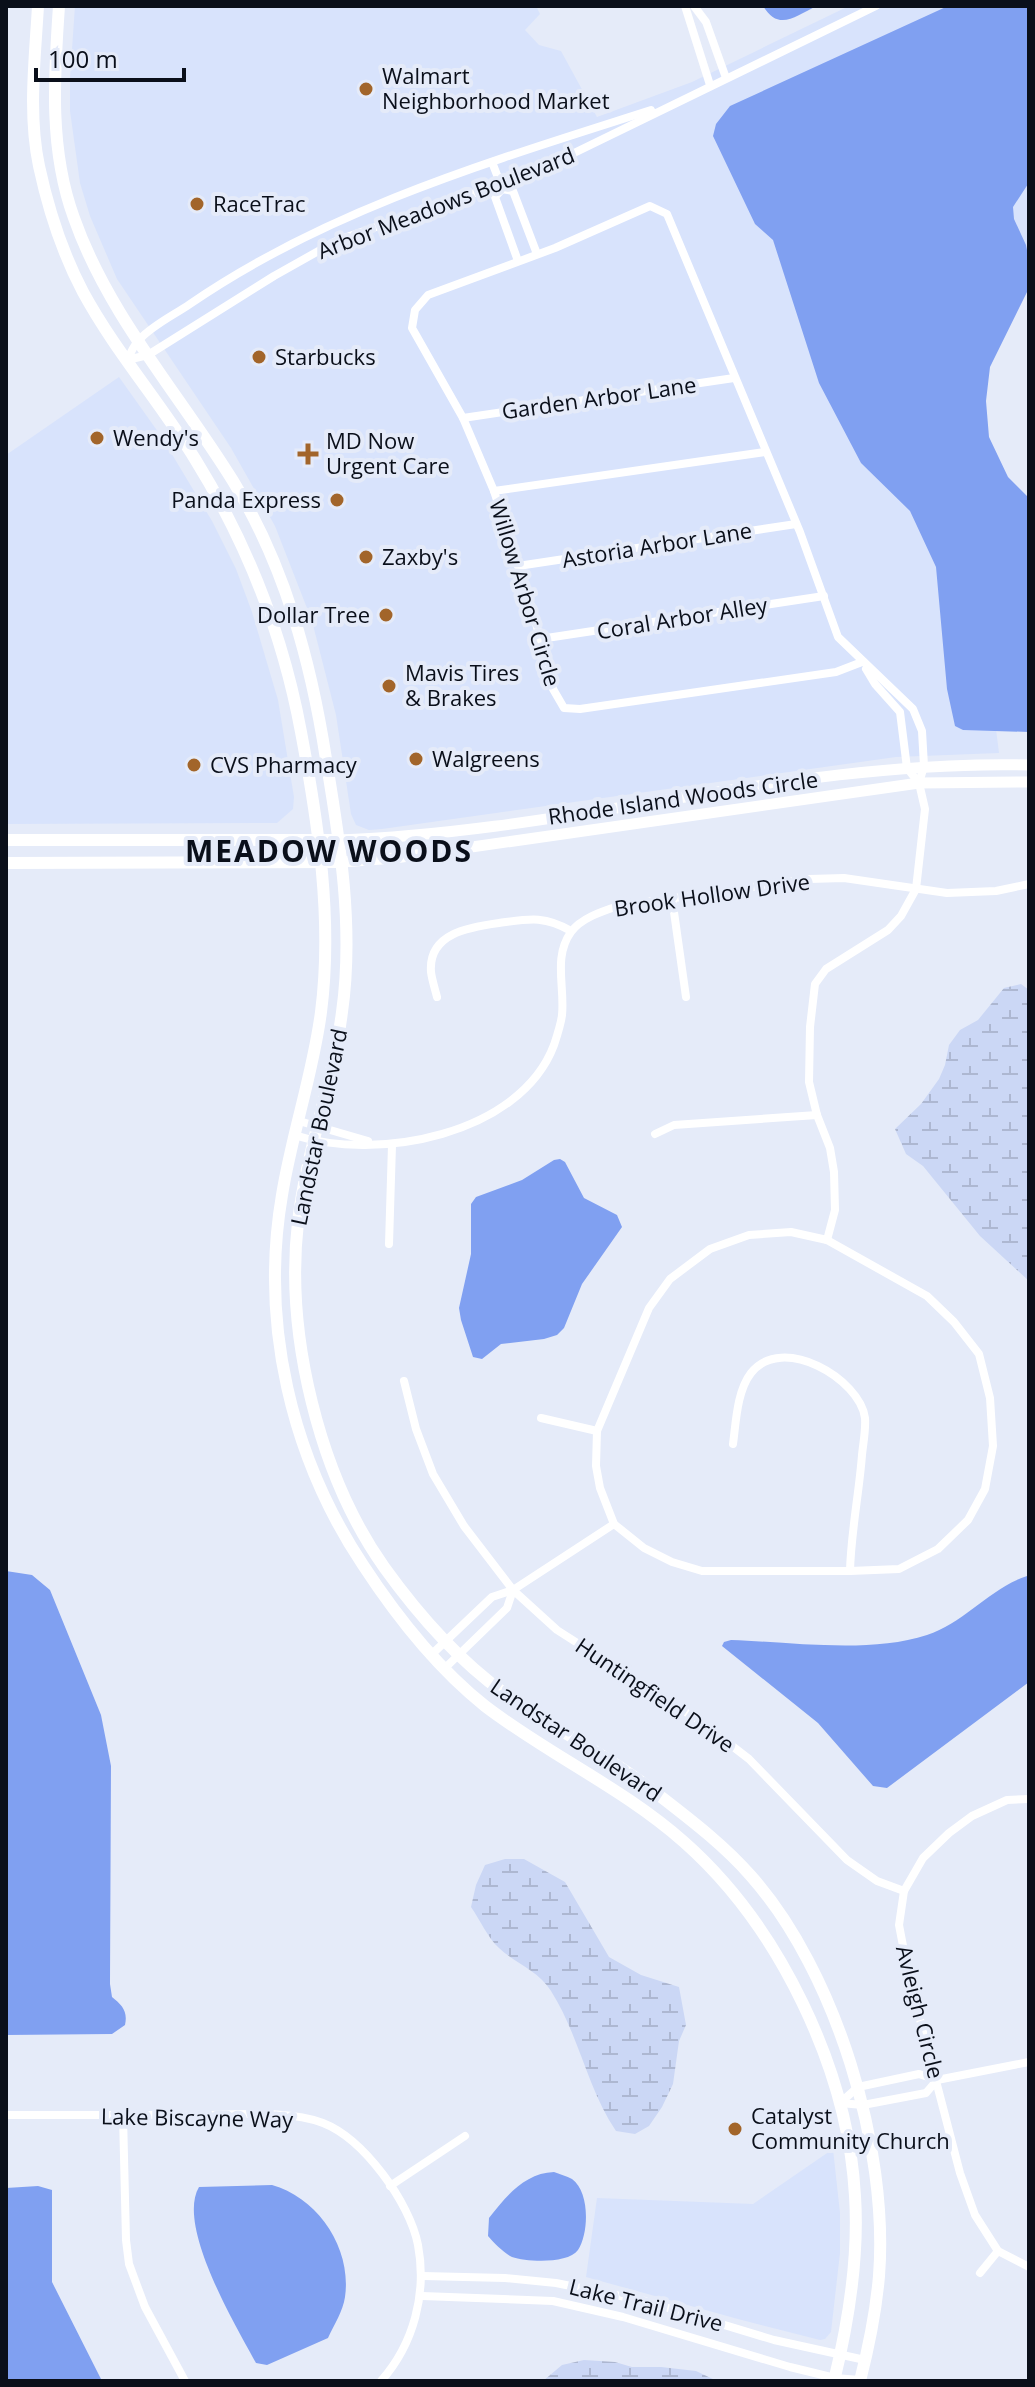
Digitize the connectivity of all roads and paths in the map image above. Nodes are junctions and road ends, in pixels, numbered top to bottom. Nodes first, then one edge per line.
1 (38, 6) edge
2 (59, 6) edge
3 (685, 6) edge
4 (694, 6) edge
5 (876, 6) edge
6 (711, 37) junction
7 (695, 43) junction
8 (726, 78) junction
9 (710, 85) junction
10 (674, 103) junction
11 (492, 162) junction
12 (501, 186) junction
13 (526, 221) junction
14 (506, 229) junction
15 (537, 254) junction
16 (518, 261) junction
17 (139, 340) junction
18 (148, 355) junction
19 (127, 360) junction
20 (734, 378) junction
21 (463, 418) junction
22 (765, 452) junction
23 (494, 491) junction
24 (796, 524) junction
25 (518, 566) junction
26 (824, 596) junction
27 (540, 639) junction
28 (862, 662) junction
29 (1029, 765) edge
30 (924, 766) junction
31 (907, 768) junction
32 (1029, 782) edge
33 (919, 783) junction
34 (6, 840) edge
35 (317, 840) junction
36 (338, 840) junction
37 (342, 862) junction
38 (6, 863) edge
39 (320, 864) junction
40 (1029, 884) edge
41 (916, 889) junction
42 (672, 898) junction
43 (571, 931) junction
44 (437, 997) dead end
45 (686, 997) dead end
46 (817, 1115) junction
47 (299, 1121) junction
48 (318, 1126) junction
49 (655, 1134) dead end
50 (294, 1135) junction
51 (313, 1141) junction
52 (392, 1145) junction
53 (827, 1240) junction
54 (389, 1244) dead end
55 (404, 1381) dead end
56 (541, 1418) dead end
57 (597, 1431) junction
58 (733, 1444) dead end
59 (614, 1524) junction
60 (850, 1571) junction
61 (513, 1590) junction
62 (445, 1640) junction
63 (459, 1653) junction
64 (430, 1656) junction
65 (444, 1669) junction
66 (1029, 1799) edge
67 (904, 1891) junction
68 (1029, 2062) edge
69 (937, 2080) junction
70 (858, 2087) junction
71 (840, 2103) junction
72 (863, 2105) junction
73 (6, 2115) edge
74 (123, 2115) junction
75 (465, 2136) dead end
76 (390, 2186) junction
77 (998, 2251) junction
78 (1029, 2267) edge
79 (980, 2273) dead end
80 (423, 2276) junction
81 (505, 2278) junction
82 (422, 2296) junction
83 (505, 2298) junction
84 (840, 2355) junction
85 (865, 2360) junction
86 (834, 2380) edge
87 (860, 2380) edge
88 (185, 2381) edge
89 (381, 2381) edge

1 - 19 main road, Landstar Boulevard
2 - 17 main road, Landstar Boulevard
3 - 7 street
4 - 6 street
5 - 8 street, Arbor Meadows Boulevard
6 - 7 street
6 - 8 street
7 - 9 street
8 - 9 street, Arbor Meadows Boulevard
9 - 10 street, Arbor Meadows Boulevard
10 - 11 street, Arbor Meadows Boulevard
10 - 12 street, Arbor Meadows Boulevard
11 - 12 street
11 - 17 street, Arbor Meadows Boulevard
12 - 13 street
12 - 14 street
12 - 18 street, Arbor Meadows Boulevard
13 - 14 street
13 - 15 street
14 - 16 street
15 - 16 street, Willow Arbor Circle
15 - 20 street
16 - 21 street, Willow Arbor Circle
17 - 18 main road, Landstar Boulevard
17 - 19 street, Arbor Meadows Boulevard
18 - 19 street, Arbor Meadows Boulevard
18 - 36 main road, Landstar Boulevard
19 - 35 main road, Landstar Boulevard
20 - 21 street, Garden Arbor Lane
20 - 22 street
21 - 23 street, Willow Arbor Circle
22 - 23 street
22 - 24 street
23 - 25 street, Willow Arbor Circle
24 - 25 street, Astoria Arbor Lane
24 - 26 street
25 - 27 street, Willow Arbor Circle
26 - 27 street, Coral Arbor Alley
26 - 28 street
27 - 28 street, Willow Arbor Circle
28 - 30 street
28 - 31 street
29 - 30 street, Rhode Island Woods Circle
30 - 31 street, Rhode Island Woods Circle
30 - 33 street
31 - 33 street
31 - 36 street, Rhode Island Woods Circle
32 - 33 street, Rhode Island Woods Circle
33 - 37 street, Rhode Island Woods Circle
33 - 41 street
34 - 35 main road
35 - 36 main road
35 - 39 main road, Landstar Boulevard
36 - 37 main road, Landstar Boulevard
37 - 39 main road
37 - 48 main road, Landstar Boulevard
38 - 39 main road
39 - 47 main road, Landstar Boulevard
40 - 41 street, Brook Hollow Drive
41 - 42 street, Brook Hollow Drive
41 - 46 street
42 - 43 street, Brook Hollow Drive
42 - 45 street
43 - 44 street
43 - 52 street
46 - 49 street
46 - 53 street
47 - 48 street
47 - 50 main road, Landstar Boulevard
48 - 51 main road, Landstar Boulevard
48 - 52 street
50 - 51 street
50 - 64 main road, Landstar Boulevard
51 - 52 street
51 - 62 main road, Landstar Boulevard
52 - 54 street
53 - 57 street
53 - 60 street
55 - 61 street, Huntingfield Drive
56 - 57 street
57 - 59 street
58 - 60 street
59 - 60 street
59 - 61 street
61 - 62 street
61 - 63 street
61 - 67 street, Huntingfield Drive
62 - 63 main road, Landstar Boulevard
62 - 64 street
63 - 65 street
63 - 70 main road, Landstar Boulevard
64 - 65 main road, Landstar Boulevard
65 - 71 main road, Landstar Boulevard
66 - 67 street, Avleigh Circle
67 - 69 street, Avleigh Circle
68 - 69 street
69 - 70 street
69 - 72 street
69 - 77 street, Avleigh Circle
70 - 71 street
70 - 72 main road, Landstar Boulevard
71 - 72 street
71 - 84 main road, Landstar Boulevard
72 - 85 main road, Landstar Boulevard
73 - 74 street, Lake Biscayne Way
74 - 76 street, Lake Biscayne Way
74 - 88 street
75 - 76 street
76 - 80 street, Lake Biscayne Way
77 - 78 street
77 - 79 street
80 - 81 street, Lake Trail Drive
80 - 82 street, Lake Biscayne Way
81 - 83 street
81 - 84 street, Lake Trail Drive
82 - 83 street, Lake Trail Drive
82 - 89 street, Lake Biscayne Way
83 - 86 street, Lake Trail Drive
84 - 85 street, Lake Trail Drive
84 - 86 main road, Landstar Boulevard
85 - 87 main road, Landstar Boulevard
86 - 87 street, Lake Trail Drive

